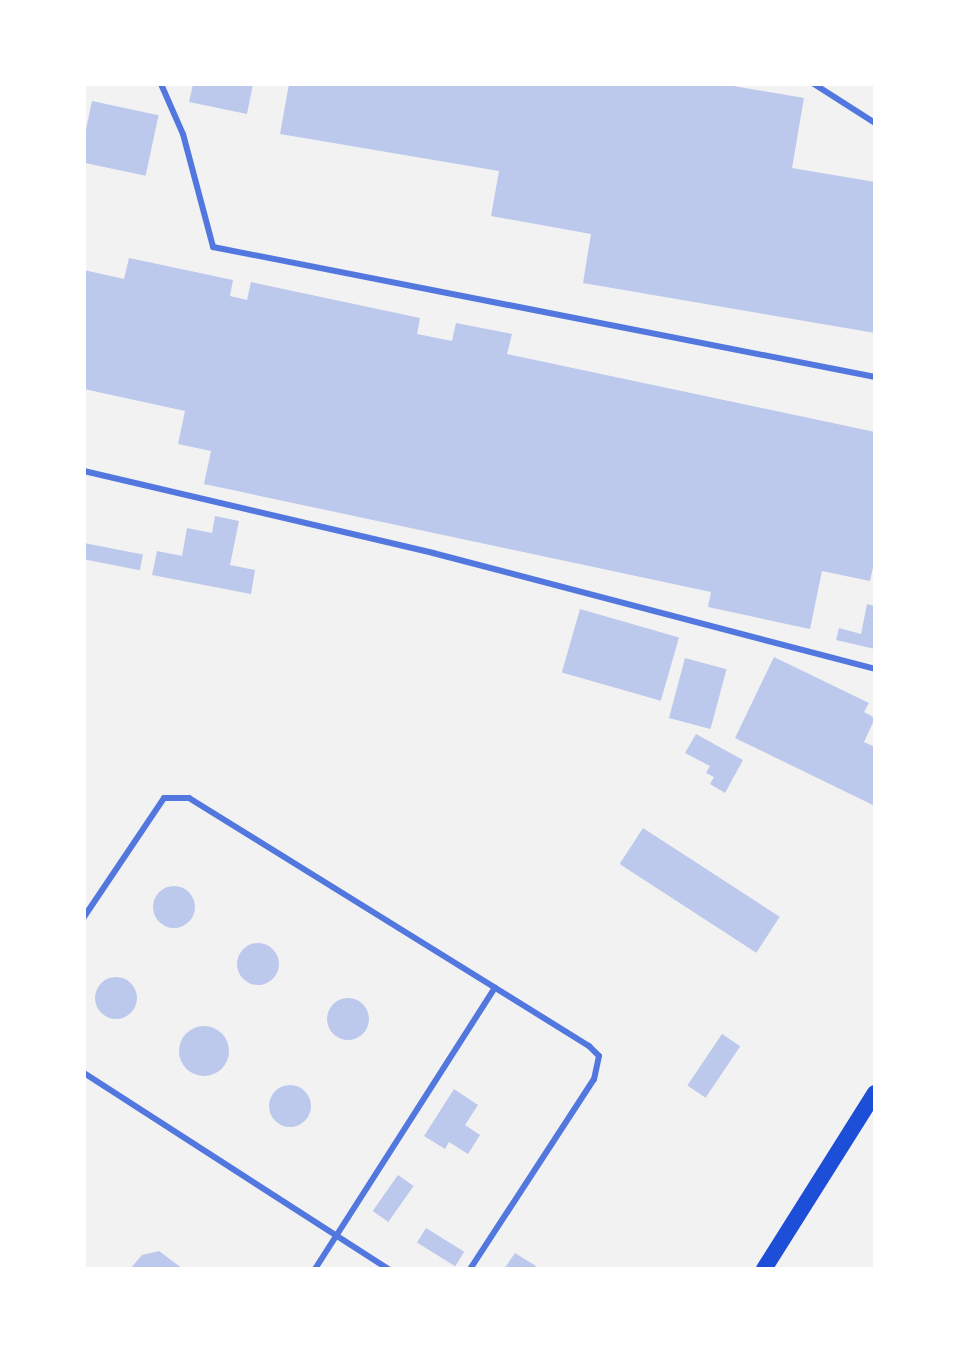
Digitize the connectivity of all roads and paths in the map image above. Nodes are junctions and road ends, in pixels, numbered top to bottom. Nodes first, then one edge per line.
1 (161, 84) edge
2 (814, 84) edge
3 (875, 123) edge
4 (875, 377) edge
5 (84, 471) edge
6 (875, 669) edge
7 (84, 917) edge
8 (495, 988) junction
9 (84, 1073) edge
10 (872, 1103) edge
11 (336, 1236) junction
12 (315, 1269) edge
13 (388, 1269) edge
14 (470, 1269) edge
15 (764, 1269) edge

1 - 4 lane
2 - 3 lane
5 - 6 lane
7 - 8 lane
8 - 11 lane
8 - 14 lane
9 - 11 lane
10 - 15 main road
11 - 12 lane
11 - 13 lane

